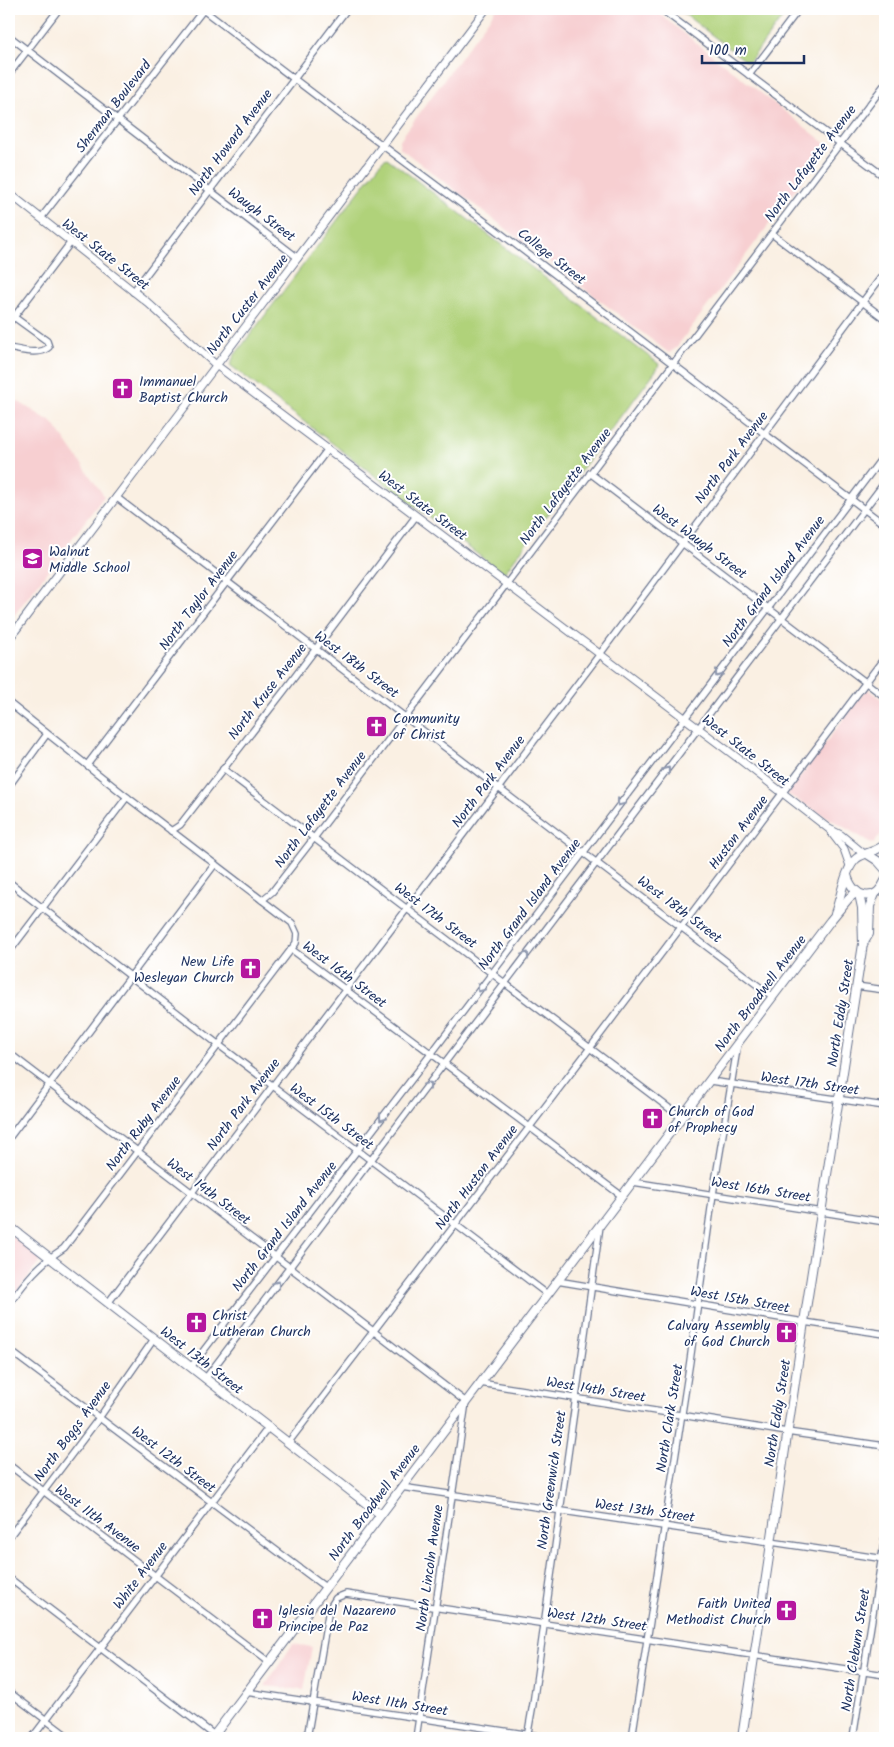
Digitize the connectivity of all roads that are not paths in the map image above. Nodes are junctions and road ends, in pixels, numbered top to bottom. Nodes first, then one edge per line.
1 (59, 9) edge
2 (203, 9) edge
3 (347, 9) edge
4 (486, 9) edge
5 (661, 9) edge
6 (799, 9) edge
7 (9, 36) edge
8 (27, 50) junction
9 (9, 74) edge
10 (749, 75) junction
11 (294, 79) junction
12 (885, 84) edge
13 (118, 120) junction
14 (840, 143) junction
15 (383, 146) junction
16 (885, 177) edge
17 (210, 190) junction
18 (9, 193) edge
19 (41, 218) junction
20 (772, 234) junction
21 (71, 242) junction
22 (298, 258) junction
23 (885, 272) edge
24 (133, 292) junction
25 (862, 302) junction
26 (14, 317) junction
27 (885, 319) edge
28 (9, 323) edge
29 (9, 348) edge
30 (673, 364) junction
31 (216, 365) junction
32 (764, 434) junction
33 (328, 450) junction
34 (885, 454) edge
35 (590, 473) junction
36 (885, 482) edge
37 (116, 498) junction
38 (851, 499) junction
39 (864, 509) junction
40 (416, 516) junction
41 (885, 525) edge
42 (682, 543) junction
43 (228, 582) junction
44 (506, 583) junction
45 (768, 608) junction
46 (783, 619) junction
47 (9, 639) edge
48 (316, 648) junction
49 (600, 654) junction
50 (885, 657) edge
51 (866, 682) junction
52 (885, 697) edge
53 (9, 703) edge
54 (406, 717) junction
55 (685, 718) junction
56 (699, 729) junction
57 (47, 734) junction
58 (87, 765) junction
59 (223, 769) junction
60 (9, 786) edge
61 (499, 787) junction
62 (783, 793) junction
63 (127, 797) junction
64 (829, 829) junction
65 (171, 831) junction
66 (314, 838) junction
67 (885, 844) edge
68 (584, 852) junction
69 (866, 854) junction
70 (597, 862) junction
71 (215, 864) junction
72 (850, 866) junction
73 (885, 869) edge
74 (847, 875) junction
75 (885, 880) edge
76 (9, 882) edge
77 (858, 893) junction
78 (880, 893) edge
79 (262, 900) junction
80 (43, 908) junction
81 (407, 908) junction
82 (830, 921) junction
83 (682, 926) junction
84 (864, 944) junction
85 (291, 949) junction
86 (9, 952) edge
87 (492, 973) junction
88 (130, 976) junction
89 (505, 983) junction
90 (856, 986) junction
91 (345, 990) junction
92 (885, 990) edge
93 (774, 996) junction
94 (738, 1043) junction
95 (219, 1045) junction
96 (590, 1048) junction
97 (9, 1053) edge
98 (431, 1054) junction
99 (444, 1064) junction
100 (710, 1080) junction
101 (49, 1084) junction
102 (732, 1084) junction
103 (272, 1086) junction
104 (838, 1099) junction
105 (885, 1106) edge
106 (682, 1118) junction
107 (529, 1128) junction
108 (9, 1138) edge
109 (358, 1151) junction
110 (137, 1152) junction
111 (371, 1161) junction
112 (633, 1182) junction
113 (191, 1193) junction
114 (713, 1194) junction
115 (622, 1196) junction
116 (821, 1212) junction
117 (885, 1222) edge
118 (455, 1225) junction
119 (600, 1225) junction
120 (9, 1226) edge
121 (276, 1257) junction
122 (49, 1258) junction
123 (290, 1267) junction
124 (557, 1281) junction
125 (592, 1287) junction
126 (547, 1294) junction
127 (108, 1303) junction
128 (9, 1304) edge
129 (698, 1305) junction
130 (804, 1322) junction
131 (374, 1331) junction
132 (885, 1334) edge
133 (154, 1339) junction
134 (9, 1350) edge
135 (191, 1368) junction
136 (205, 1379) junction
137 (480, 1383) junction
138 (576, 1398) junction
139 (466, 1402) junction
140 (682, 1415) junction
141 (99, 1418) junction
142 (268, 1428) junction
143 (787, 1432) junction
144 (288, 1443) junction
145 (885, 1446) edge
146 (9, 1465) edge
147 (401, 1488) junction
148 (43, 1491) junction
149 (452, 1495) junction
150 (211, 1502) junction
151 (559, 1510) junction
152 (380, 1514) junction
153 (665, 1526) junction
154 (9, 1537) edge
155 (885, 1537) edge
156 (771, 1541) junction
157 (884, 1558) edge
158 (155, 1577) junction
159 (9, 1578) edge
160 (325, 1587) junction
161 (436, 1608) junction
162 (544, 1624) junction
163 (648, 1639) junction
164 (101, 1648) junction
165 (755, 1655) junction
166 (269, 1662) junction
167 (864, 1672) junction
168 (885, 1675) edge
169 (9, 1692) edge
170 (246, 1692) junction
171 (312, 1702) junction
172 (419, 1718) junction
173 (46, 1720) junction
174 (213, 1736) edge
175 (527, 1737) edge
176 (32, 1738) edge
177 (70, 1738) edge
178 (307, 1738) edge
179 (416, 1738) edge
180 (551, 1738) edge
181 (632, 1738) edge
182 (742, 1738) edge
183 (853, 1738) edge

1 - 8 street
2 - 11 street, College Street
2 - 13 street, Sherman Boulevard
3 - 11 street, North Howard Avenue
4 - 15 street, North Custer Avenue
5 - 10 street
6 - 10 street
7 - 8 street
8 - 9 street
8 - 13 street
10 - 14 street
11 - 15 street, College Street
11 - 17 street, North Howard Avenue
12 - 14 street, North Lafayette Avenue
13 - 17 street
13 - 19 street, Sherman Boulevard
14 - 16 street
14 - 20 street, North Lafayette Avenue
15 - 22 street, North Custer Avenue
15 - 30 street, College Street
17 - 22 street, Waugh Street
17 - 24 street, North Howard Avenue
18 - 19 street, West State Street
19 - 21 street, West State Street
20 - 25 street
20 - 30 street, North Lafayette Avenue
21 - 24 street, West State Street
21 - 26 street
22 - 31 street, North Custer Avenue
23 - 25 street, North Park Avenue
24 - 31 street, West State Street
25 - 27 street
25 - 32 street, North Park Avenue
26 - 28 street
26 - 29 street
30 - 32 street, College Street
30 - 35 street, North Lafayette Avenue
31 - 33 street, West State Street
31 - 37 street, North Custer Avenue
32 - 38 street, College Street
32 - 42 street, North Park Avenue
33 - 40 street, West State Street
33 - 43 street, North Taylor Avenue
34 - 38 street, North Grand Island Avenue
35 - 42 street, West Waugh Street
35 - 44 street, North Lafayette Avenue
36 - 39 street, North Grand Island Avenue
37 - 43 street, West 18th Street
37 - 47 street, North Custer Avenue
38 - 39 street, College Street
38 - 45 street, North Grand Island Avenue
39 - 41 street, College Street
39 - 46 street, North Grand Island Avenue
40 - 44 street, West State Street
40 - 48 street, North Kruse Avenue
42 - 45 street, West Waugh Street
42 - 49 street, North Park Avenue
43 - 48 street, West 18th Street
43 - 58 street, North Taylor Avenue
44 - 49 street, West State Street
44 - 54 street, North Lafayette Avenue
45 - 46 street, West Waugh Street
45 -> 55 street, North Grand Island Avenue
46 - 51 street, West Waugh Street
46 - 56 street, North Grand Island Avenue
48 - 54 street, West 18th Street
48 - 59 street, North Kruse Avenue
49 - 55 street, West State Street
49 - 61 street, North Park Avenue
50 - 51 street, Huston Avenue
51 - 52 street
51 - 62 street, Huston Avenue
53 - 57 street, West 16th Street
54 - 61 street, West 18th Street
54 - 66 street, North Lafayette Avenue
55 - 56 street, West State Street
55 -> 68 street, North Grand Island Avenue
56 - 62 street, West State Street
70 -> 56 street, North Grand Island Avenue
57 - 58 street, West 16th Street
57 - 60 street
58 - 63 street, West 16th Street
59 - 65 street, North Kruse Avenue
59 - 66 street, West 17th Street
61 - 68 street, West 18th Street
61 - 81 street, North Park Avenue
62 - 64 street, West State Street
62 - 83 street, Huston Avenue
63 - 65 street, West 16th Street
63 - 80 street
64 - 69 street, West State Street
64 - 72 street, West State Street
65 - 71 street, West 16th Street
66 - 79 street, North Lafayette Avenue
66 - 81 street, West 17th Street
67 - 69 main road
68 - 70 street, West 18th Street
68 - 87 street, North Grand Island Avenue
69 - 72 main road
69 - 73 main road
70 - 83 street, West 18th Street
89 -> 70 street, North Grand Island Avenue
71 - 79 street, West 16th Street
71 - 88 street
72 - 74 main road, North Broadwell Avenue
74 - 77 main road
74 - 82 main road, North Broadwell Avenue
75 - 78 main road, North Eddy Street
76 - 80 street, West 15th Street
77 - 78 main road
77 - 82 main road, North Broadwell Avenue
77 - 84 main road, North Eddy Street
78 - 84 main road, North Eddy Street
79 - 85 street, West 16th Street
80 - 86 street
80 - 88 street, West 15th Street
81 - 87 street, West 17th Street
81 - 91 street, North Park Avenue
82 - 93 main road, North Broadwell Avenue
83 - 93 street, West 18th Street
83 - 96 street, North Huston Avenue
84 - 90 main road, North Eddy Street
85 - 91 street, West 16th Street
85 - 95 street, North Ruby Avenue
87 - 89 street, West 17th Street
87 -> 98 street, North Grand Island Avenue
88 - 95 street, West 15th Street
88 - 101 street
89 - 96 street, West 17th Street
89 - 99 street, North Grand Island Avenue
90 - 92 street
90 - 104 main road, North Eddy Street
91 - 98 street, West 16th Street
91 - 103 street, North Park Avenue
93 - 94 main road, North Broadwell Avenue
94 - 100 main road, North Broadwell Avenue
94 - 102 street, North Clark Street
95 - 103 street, West 15th Street
95 - 110 street, North Ruby Avenue
96 - 106 street, West 17th Street
96 - 107 street, North Huston Avenue
97 - 101 street, West 14th Street
98 - 99 street, West 16th Street
98 -> 109 street, North Grand Island Avenue
99 - 107 street, West 16th Street
111 -> 99 street, North Grand Island Avenue
100 - 102 street
100 - 106 main road, North Broadwell Avenue
101 - 108 street
101 - 110 street, West 14th Street
102 - 104 street, West 17th Street
102 - 114 street, North Clark Street
103 - 109 street, West 15th Street
103 - 113 street, North Park Avenue
104 - 105 street, West 17th Street
104 - 116 main road, North Eddy Street
106 - 112 main road, North Broadwell Avenue
107 - 115 street, West 16th Street
107 - 118 street, North Huston Avenue
109 - 111 street, West 15th Street
109 - 121 street, North Grand Island Avenue
110 - 113 street, West 14th Street
110 - 122 street, North Ruby Avenue
111 - 118 street, West 15th Street
111 - 123 street, North Grand Island Avenue
112 - 114 street, West 16th Street
112 - 115 main road, North Broadwell Avenue
113 - 121 street, West 14th Street
113 - 127 street, North Park Avenue
114 - 116 street, West 16th Street
114 - 129 street, North Clark Street
115 - 119 main road, North Broadwell Avenue
116 - 117 street, West 16th Street
116 - 130 main road, North Eddy Street
118 - 126 street, West 15th Street
118 - 131 street, North Huston Avenue
119 - 124 main road, North Broadwell Avenue
119 - 125 street, North Greenwich Street
120 - 122 main road, West 13th Street
121 - 123 street, West 14th Street
121 - 135 street, North Grand Island Avenue
122 - 127 main road, West 13th Street
122 - 128 street, North Ruby Avenue
123 - 131 street, West 14th Street
136 -> 123 street, North Grand Island Avenue
124 - 125 street
124 - 126 main road, North Broadwell Avenue
125 - 129 street, West 15th Street
125 - 138 street, North Greenwich Street
126 - 137 main road, North Broadwell Avenue
127 - 133 main road, West 13th Street
129 - 130 street, West 15th Street
129 - 140 street, North Clark Street
130 - 132 street, West 15th Street
130 - 143 main road, North Eddy Street
131 - 139 street, West 14th Street
131 - 144 street, North Huston Avenue
133 - 135 main road, West 13th Street
133 - 141 street, North Boggs Avenue
134 - 141 street, West 12th Street
135 - 136 main road, West 13th Street
136 - 142 main road, West 13th Street
137 - 138 street, West 14th Street
137 - 139 main road, North Broadwell Avenue
138 - 140 street, West 14th Street
138 - 151 street, North Greenwich Street
139 - 147 main road, North Broadwell Avenue
139 - 149 street, North Lincoln Avenue
140 - 143 street, West 14th Street
140 - 153 street, North Clark Street
141 - 148 street, North Boggs Avenue
141 - 150 street, West 12th Street
142 - 144 main road, West 13th Street
142 - 150 street, White Avenue
143 - 145 street, West 14th Street
143 - 156 main road, North Eddy Street
144 - 152 main road, West 13th Street
146 - 148 street, West 11th Avenue
147 - 149 street, West 13th Street
147 - 152 main road, North Broadwell Avenue
148 - 154 street, North Boggs Avenue
148 - 158 street, West 11th Avenue
149 - 151 street, West 13th Street
149 - 161 street, North Lincoln Avenue
150 - 158 street, White Avenue
150 - 160 street, West 12th Street
151 - 153 street, West 13th Street
151 - 162 street, North Greenwich Street
152 - 160 main road, North Broadwell Avenue
153 - 156 street, West 13th Street
153 - 163 street, North Clark Street
155 - 157 street, North Cleburn Street
156 - 157 street, West 13th Street
156 - 165 main road, North Eddy Street
157 - 167 street, North Cleburn Street
158 - 164 street, White Avenue
158 - 166 street, West 11th Avenue
159 - 164 street
160 - 166 main road, North Broadwell Avenue
161 - 162 street, West 12th Street
161 - 171 street, West 12th Street
161 - 172 street, North Lincoln Avenue
162 - 163 street, West 12th Street
162 - 175 street, North Greenwich Street
163 - 165 street, West 12th Street
163 - 181 street, North Clark Street
164 - 173 street, White Avenue
164 - 174 street
165 - 167 street, West 12th Street
165 - 182 main road, North Eddy Street
166 - 170 main road, North Broadwell Avenue
167 - 168 street, West 12th Street
167 - 183 street, North Cleburn Street
169 - 173 street
170 - 171 street, West 11th Street
170 - 174 main road, North Broadwell Avenue
171 - 172 street, West 11th Street
171 - 178 street
172 - 175 street, West 11th Street
172 - 179 street, North Lincoln Avenue
173 - 176 street, White Avenue
173 - 177 street
175 - 180 street, West 11th Street

